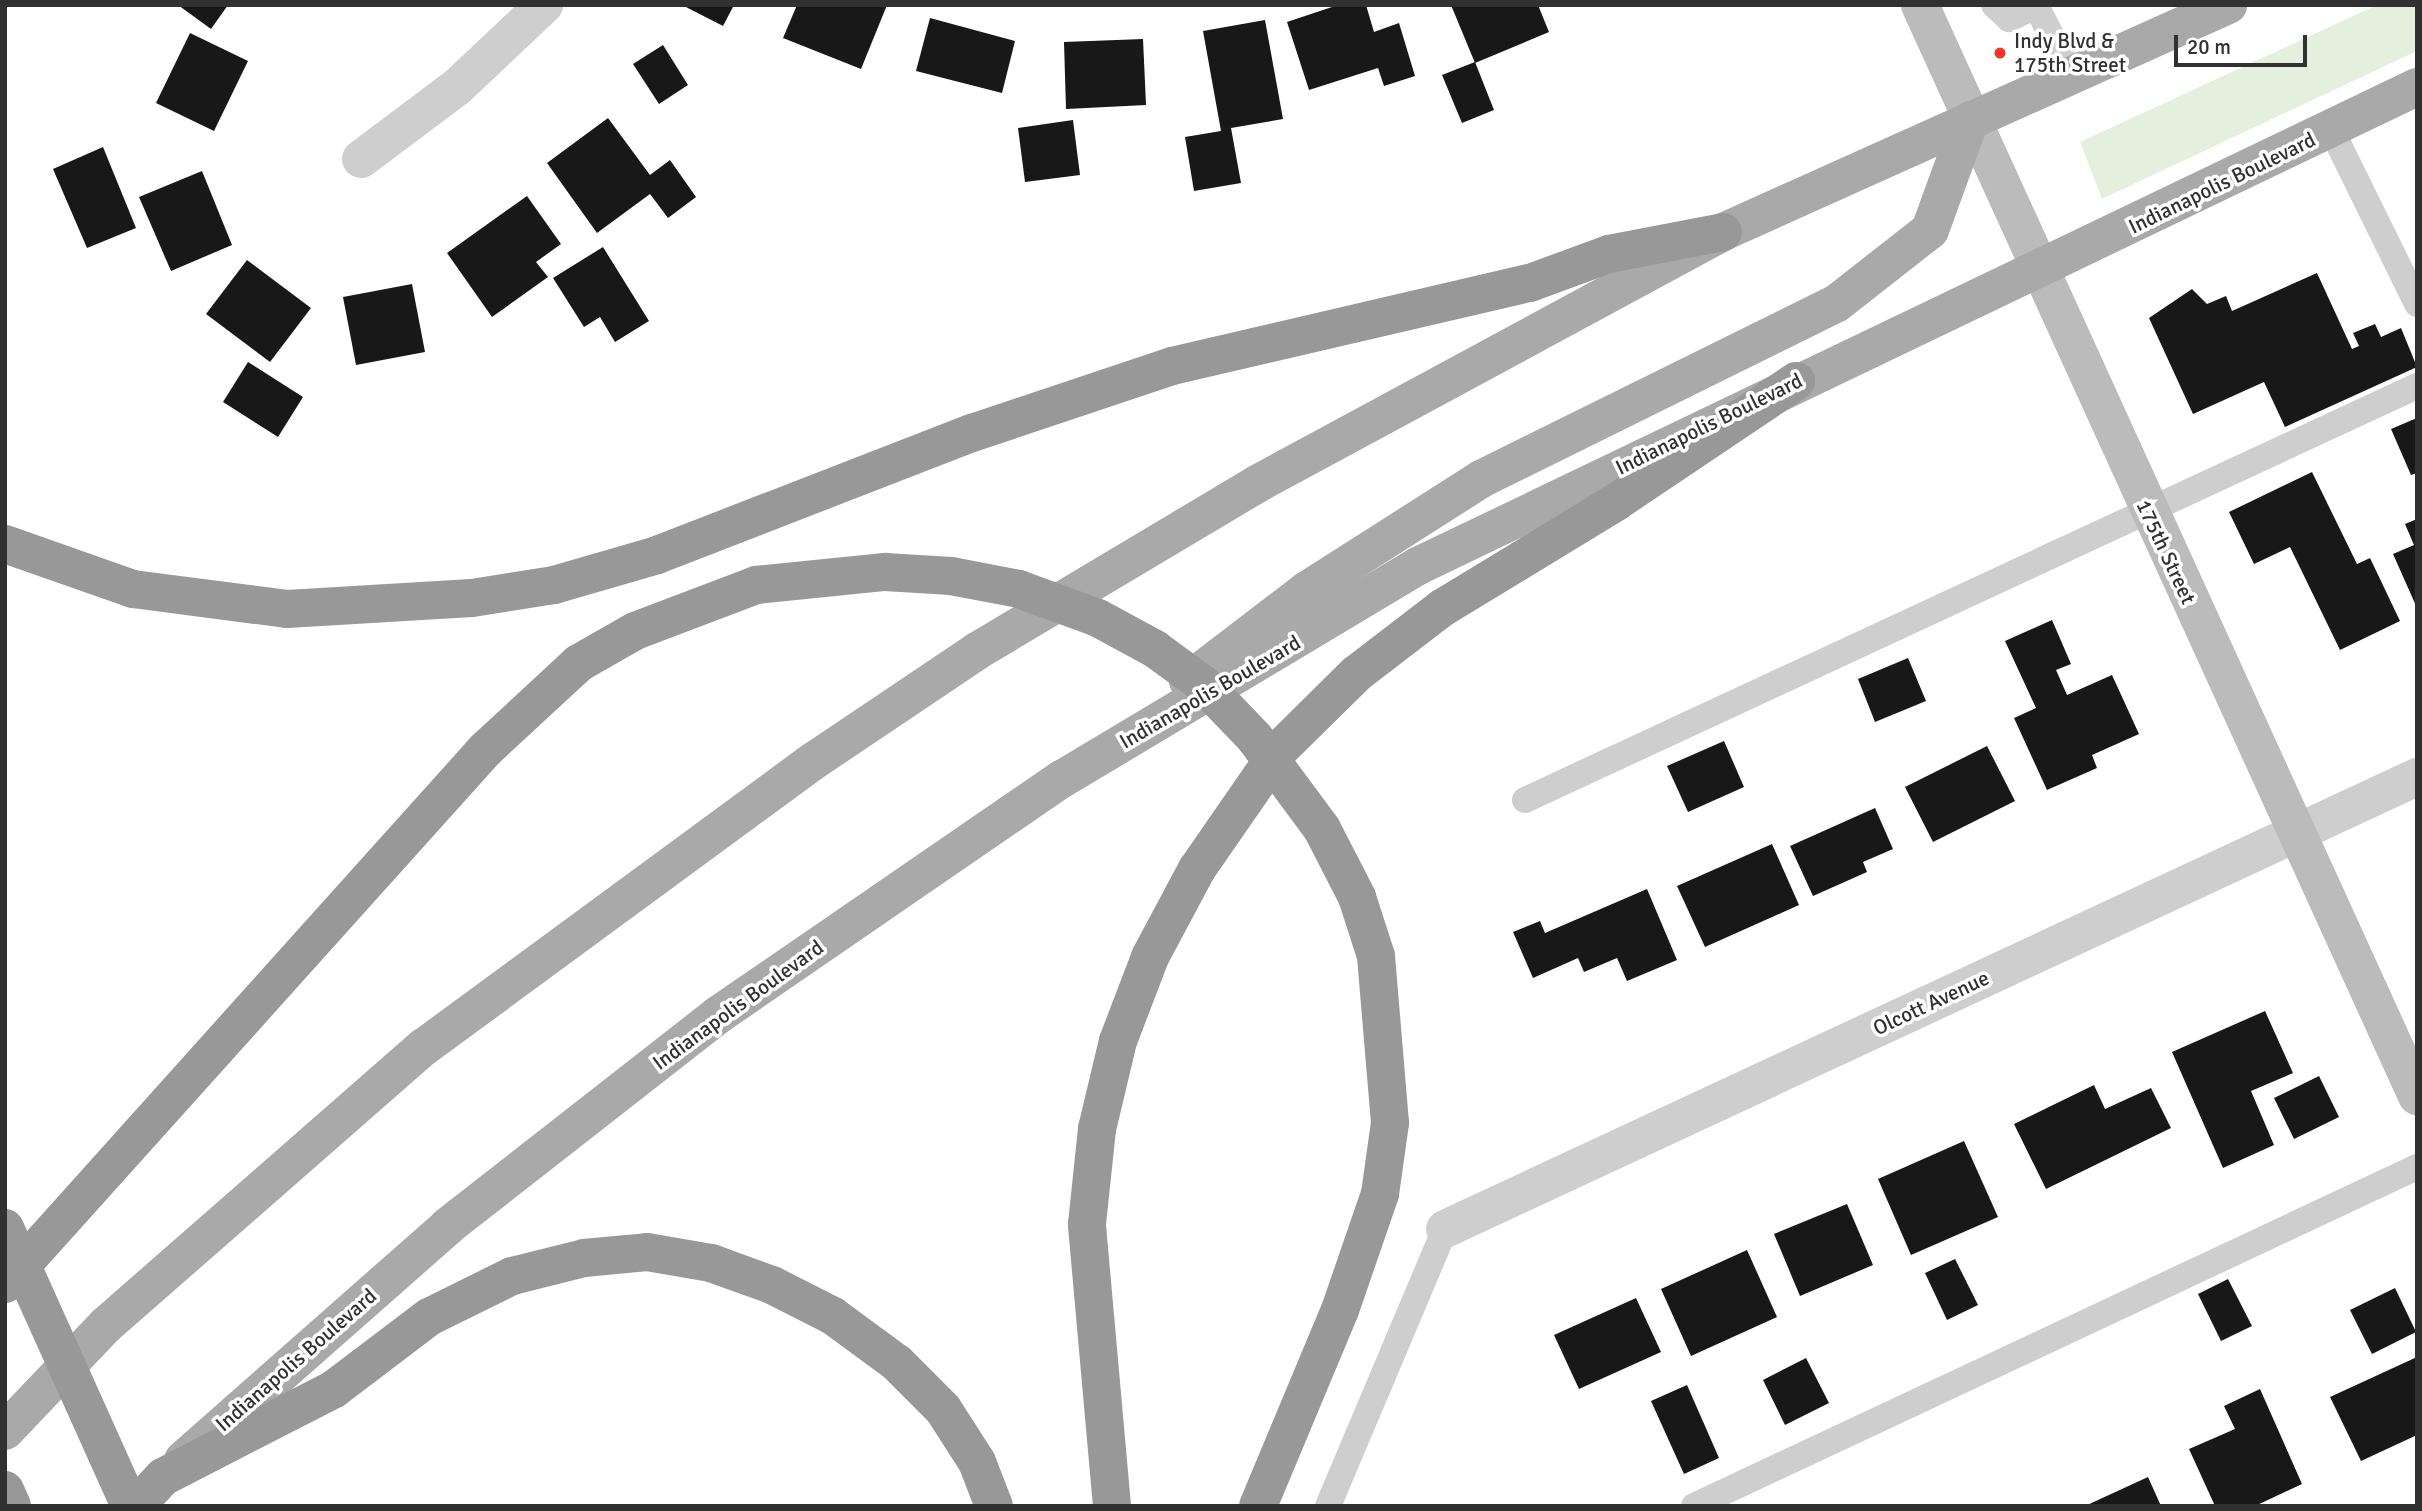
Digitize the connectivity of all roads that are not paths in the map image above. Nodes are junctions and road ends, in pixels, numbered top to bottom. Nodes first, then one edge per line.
1 (544, 5) edge
2 (1920, 5) edge
3 (1994, 5) edge
4 (2037, 6) edge
5 (2208, 9) edge
6 (2072, 75) junction
7 (2417, 87) edge
8 (1970, 120) junction
9 (2331, 129) junction
10 (361, 159) dead end
11 (1723, 232) junction
12 (2038, 274) junction
13 (2417, 304) edge
14 (1796, 381) junction
15 (2417, 386) edge
16 (2148, 513) junction
17 (5, 544) edge
18 (2417, 777) edge
19 (1062, 779) junction
20 (1525, 800) dead end
21 (2297, 833) junction
22 (2417, 1097) edge
23 (2417, 1167) edge
24 (5, 1228) edge
25 (1445, 1229) joint
26 (5, 1284) edge
27 (5, 1431) edge
28 (163, 1477) junction
29 (5, 1490) edge
30 (12, 1506) edge
31 (130, 1506) edge
32 (136, 1506) edge
33 (994, 1506) edge
34 (1112, 1506) edge
35 (1258, 1506) edge
36 (1328, 1506) edge
37 (1694, 1506) edge

1 - 10 street
2 - 8 street, 175th Street
3 - 4 lane
4 - 6 lane
5 - 6 main road
6 - 8 main road
7 - 9 main road, Indianapolis Boulevard
8 - 11 main road
8 - 12 street, 175th Street
8 - 19 main road
9 - 12 main road, Indianapolis Boulevard
9 - 13 lane
11 - 17 highway
11 - 27 main road
12 - 14 main road, Indianapolis Boulevard
12 - 16 street, 175th Street
14 - 19 main road, Indianapolis Boulevard
14 - 34 highway
15 - 16 lane
16 - 20 lane
16 - 21 street, 175th Street
18 - 21 street, Olcott Avenue
19 - 28 main road, Indianapolis Boulevard
21 - 22 street, 175th Street
21 - 25 street, Olcott Avenue
23 - 37 lane
24 - 31 highway, bridge
25 - 36 lane
26 - 35 highway, bridge
28 - 32 highway, Indianapolis Boulevard
28 - 33 highway
29 - 30 highway

